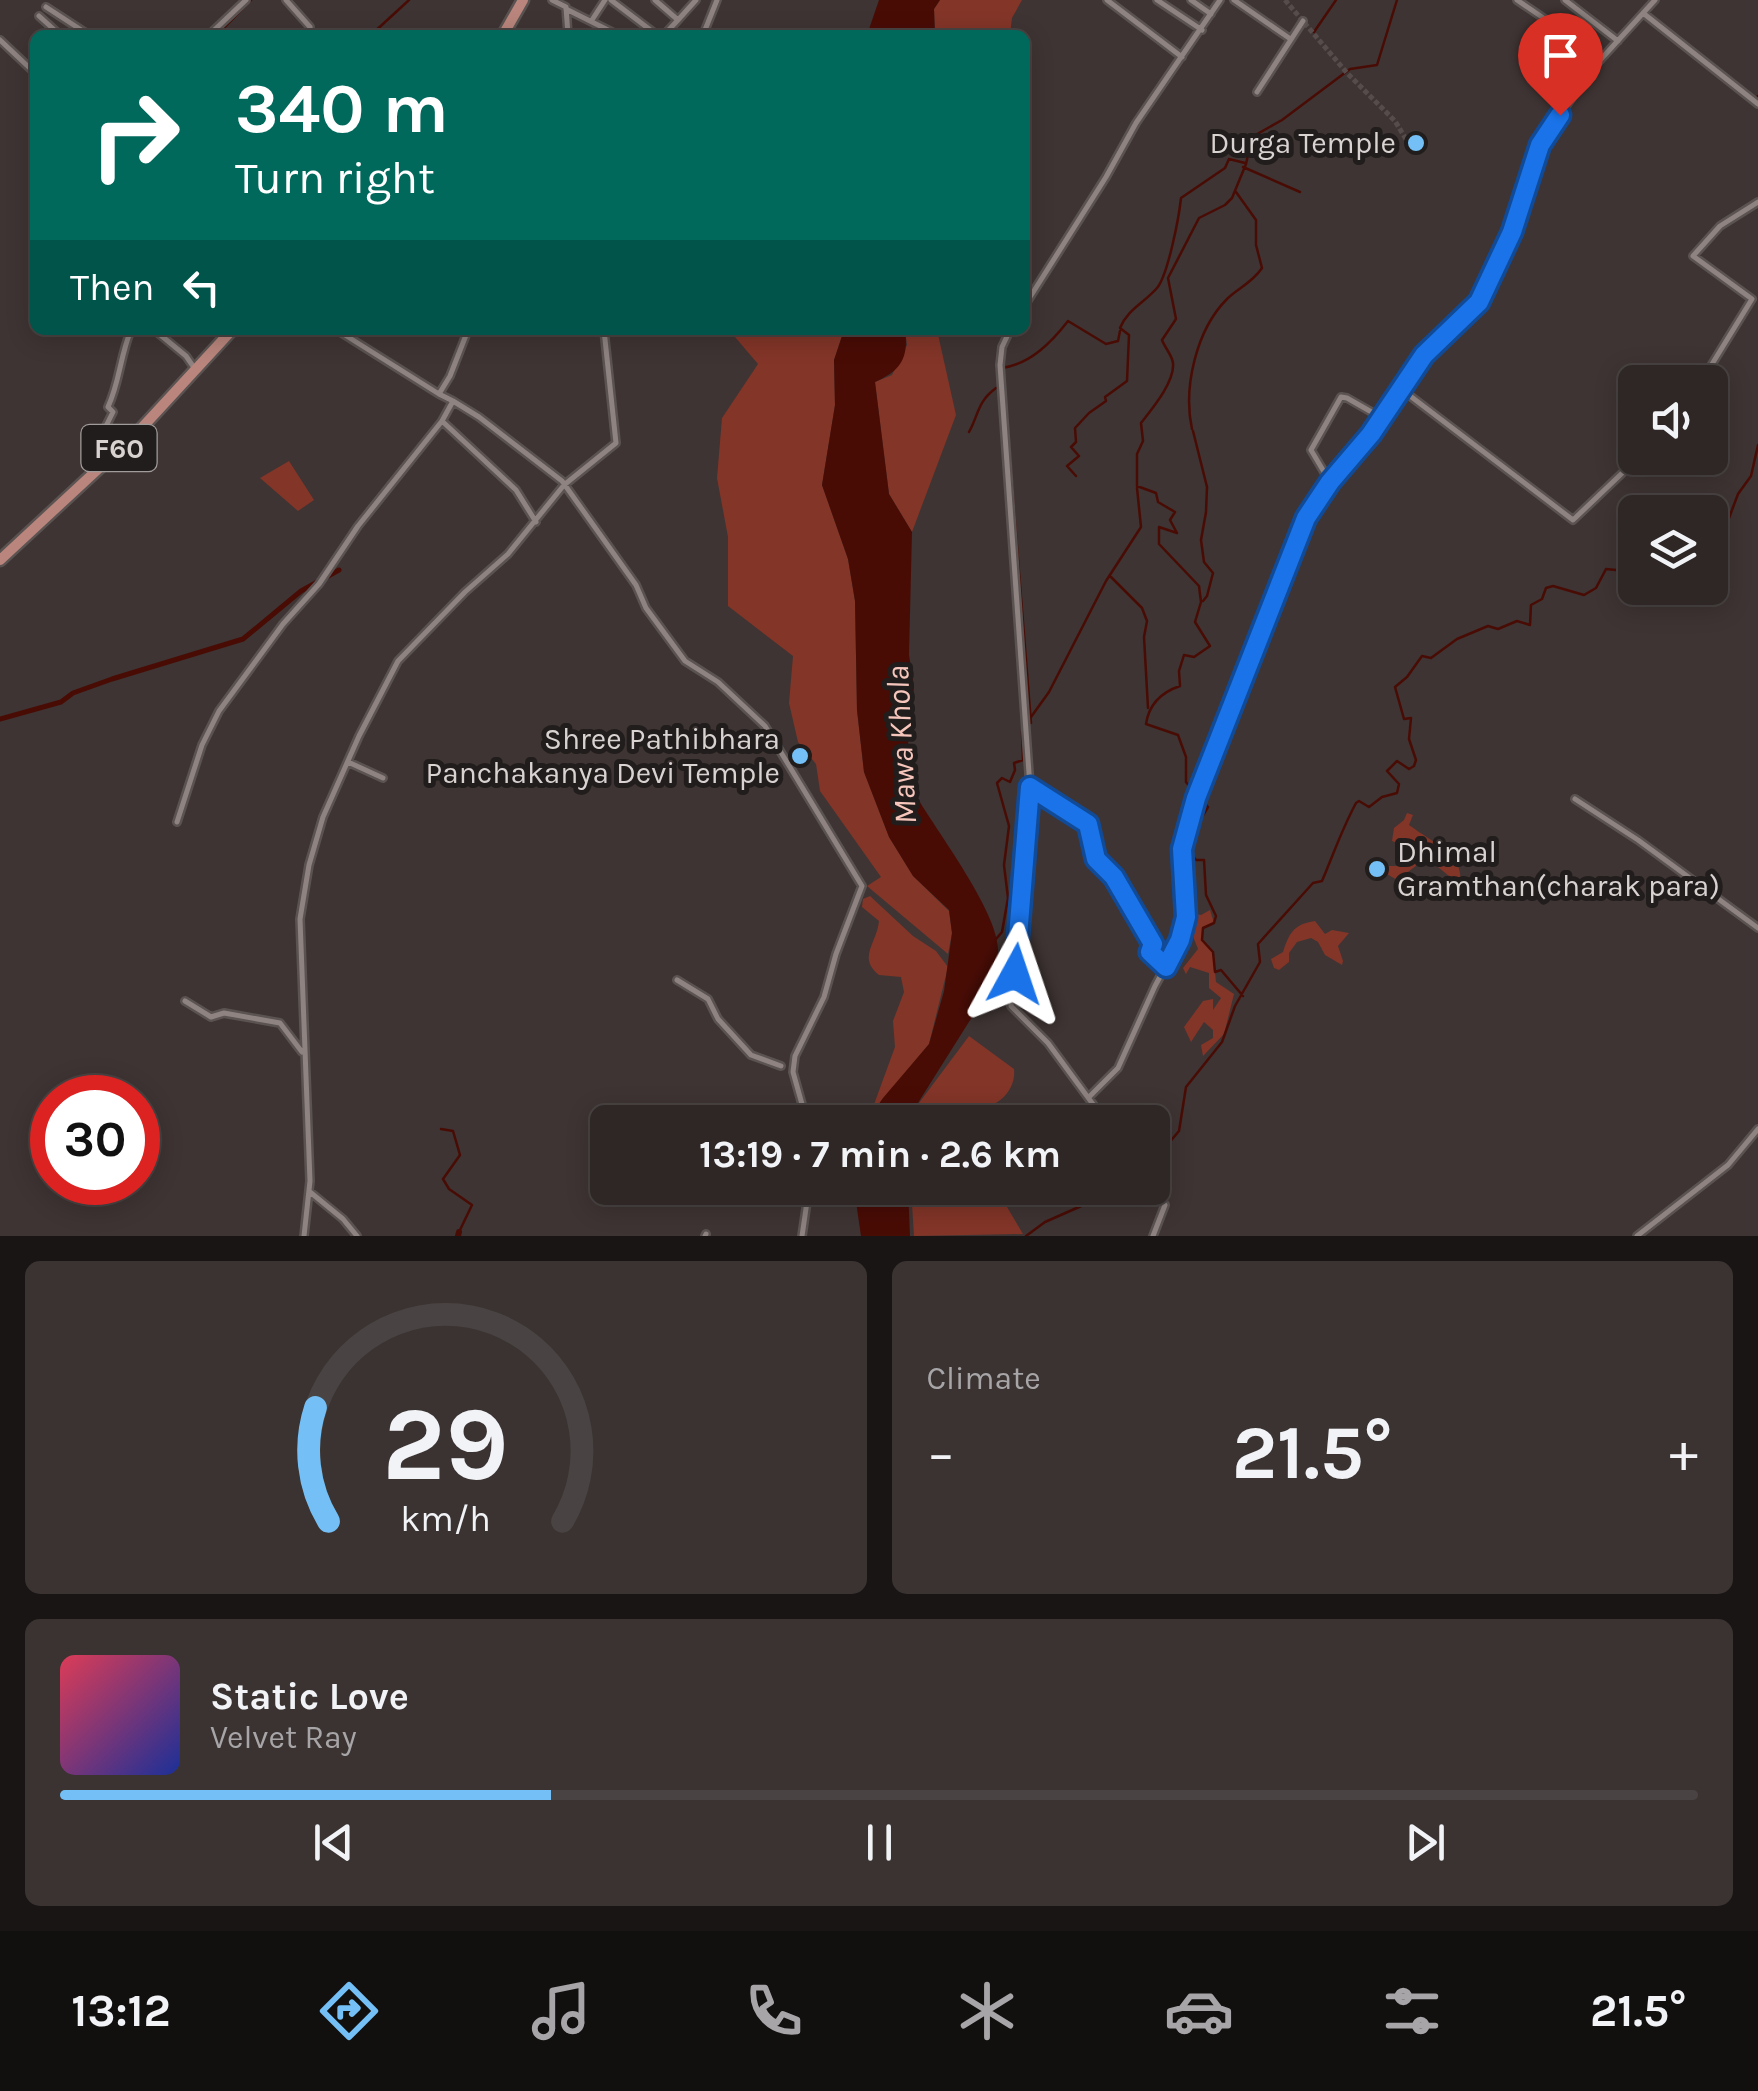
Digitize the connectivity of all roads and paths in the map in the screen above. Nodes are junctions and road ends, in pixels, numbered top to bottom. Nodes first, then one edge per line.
1 (246, 0) edge
2 (286, 0) edge
3 (523, 0) edge
4 (552, 0) edge
5 (608, 0) edge
6 (656, 0) edge
7 (698, 0) edge
8 (717, 0) edge
9 (1107, 0) edge
10 (1157, 0) edge
11 (1191, 0) edge
12 (1220, 0) edge
13 (1234, 0) edge
14 (1517, 0) edge
15 (1565, 0) edge
16 (1655, 0) edge
17 (566, 5) edge
18 (46, 8) dead end
19 (713, 10) junction
20 (1643, 13) junction
21 (1211, 14) junction
22 (38, 16) dead end
23 (592, 20) junction
24 (678, 20) junction
25 (1304, 21) dead end
26 (310, 27) dead end
27 (54, 30) edge
28 (81, 30) edge
29 (214, 30) edge
30 (505, 30) edge
31 (568, 30) edge
32 (609, 30) edge
33 (653, 30) edge
34 (666, 30) edge
35 (705, 30) edge
36 (1202, 30) junction
37 (1290, 38) junction
38 (0, 40) edge
39 (1618, 41) junction
40 (1182, 57) junction
41 (1602, 58) junction
42 (30, 68) edge
43 (1257, 92) dead end
44 (1758, 104) edge
45 (1758, 202) edge
46 (1030, 298) edge
47 (129, 335) edge
48 (160, 335) edge
49 (227, 335) edge
50 (346, 335) edge
51 (466, 335) edge
52 (605, 335) edge
53 (1008, 335) edge
54 (1712, 365) edge
55 (195, 369) junction
56 (1402, 389) junction
57 (440, 394) junction
58 (452, 402) junction
59 (1382, 418) junction
60 (442, 421) junction
61 (89, 448) dead end
62 (1620, 475) edge
63 (1330, 482) junction
64 (564, 485) junction
65 (536, 522) junction
66 (0, 560) edge
67 (348, 762) junction
68 (383, 778) dead end
69 (1030, 787) junction
70 (1575, 798) dead end
71 (177, 822) dead end
72 (1758, 928) edge
73 (1166, 967) junction
74 (677, 980) dead end
75 (186, 1002) dead end
76 (304, 1054) junction
77 (780, 1066) dead end
78 (1088, 1097) junction
79 (802, 1105) edge
80 (1094, 1105) edge
81 (1758, 1128) edge
82 (310, 1192) junction
83 (807, 1205) edge
84 (1164, 1205) edge
85 (304, 1236) edge
86 (357, 1236) edge
87 (802, 1236) edge
88 (1153, 1236) edge
89 (1637, 1236) edge

1 - 29 street
2 - 26 street
3 - 30 main road
4 - 17 street
5 - 23 street
5 - 33 street
6 - 24 street
7 - 19 street
7 - 24 street
8 - 19 street
9 - 40 street
10 - 36 street
11 - 21 street
12 - 21 street
13 - 37 street
14 - 41 street
15 - 39 street
16 - 20 street
17 - 23 street
17 - 31 street
18 - 28 street
19 - 35 street
20 - 39 street
20 - 44 street
21 - 36 street
22 - 27 street
23 - 32 street
24 - 34 street
25 - 37 street
36 - 40 street
37 - 43 street
38 - 42 street
39 - 41 street
40 - 46 street
41 - 56 street
45 - 54 street
47 - 61 street
48 - 55 street
49 - 55 main road, F60
50 - 57 street
51 - 57 street
52 - 64 street
53 - 69 street
55 - 66 main road, F60
56 - 59 street
56 - 62 street
57 - 58 street
58 - 60 street
58 - 64 street
59 - 63 street
59 - 63 street
60 - 65 street
60 - 71 street
63 - 73 street
64 - 65 street
64 - 79 street
65 - 67 street
67 - 68 street
67 - 76 street
69 - 73 street
69 - 78 street
70 - 72 street
73 - 78 street
74 - 77 street
75 - 76 street
76 - 82 street
78 - 80 street
81 - 89 street
82 - 85 street
82 - 86 street
83 - 87 street
84 - 88 street

